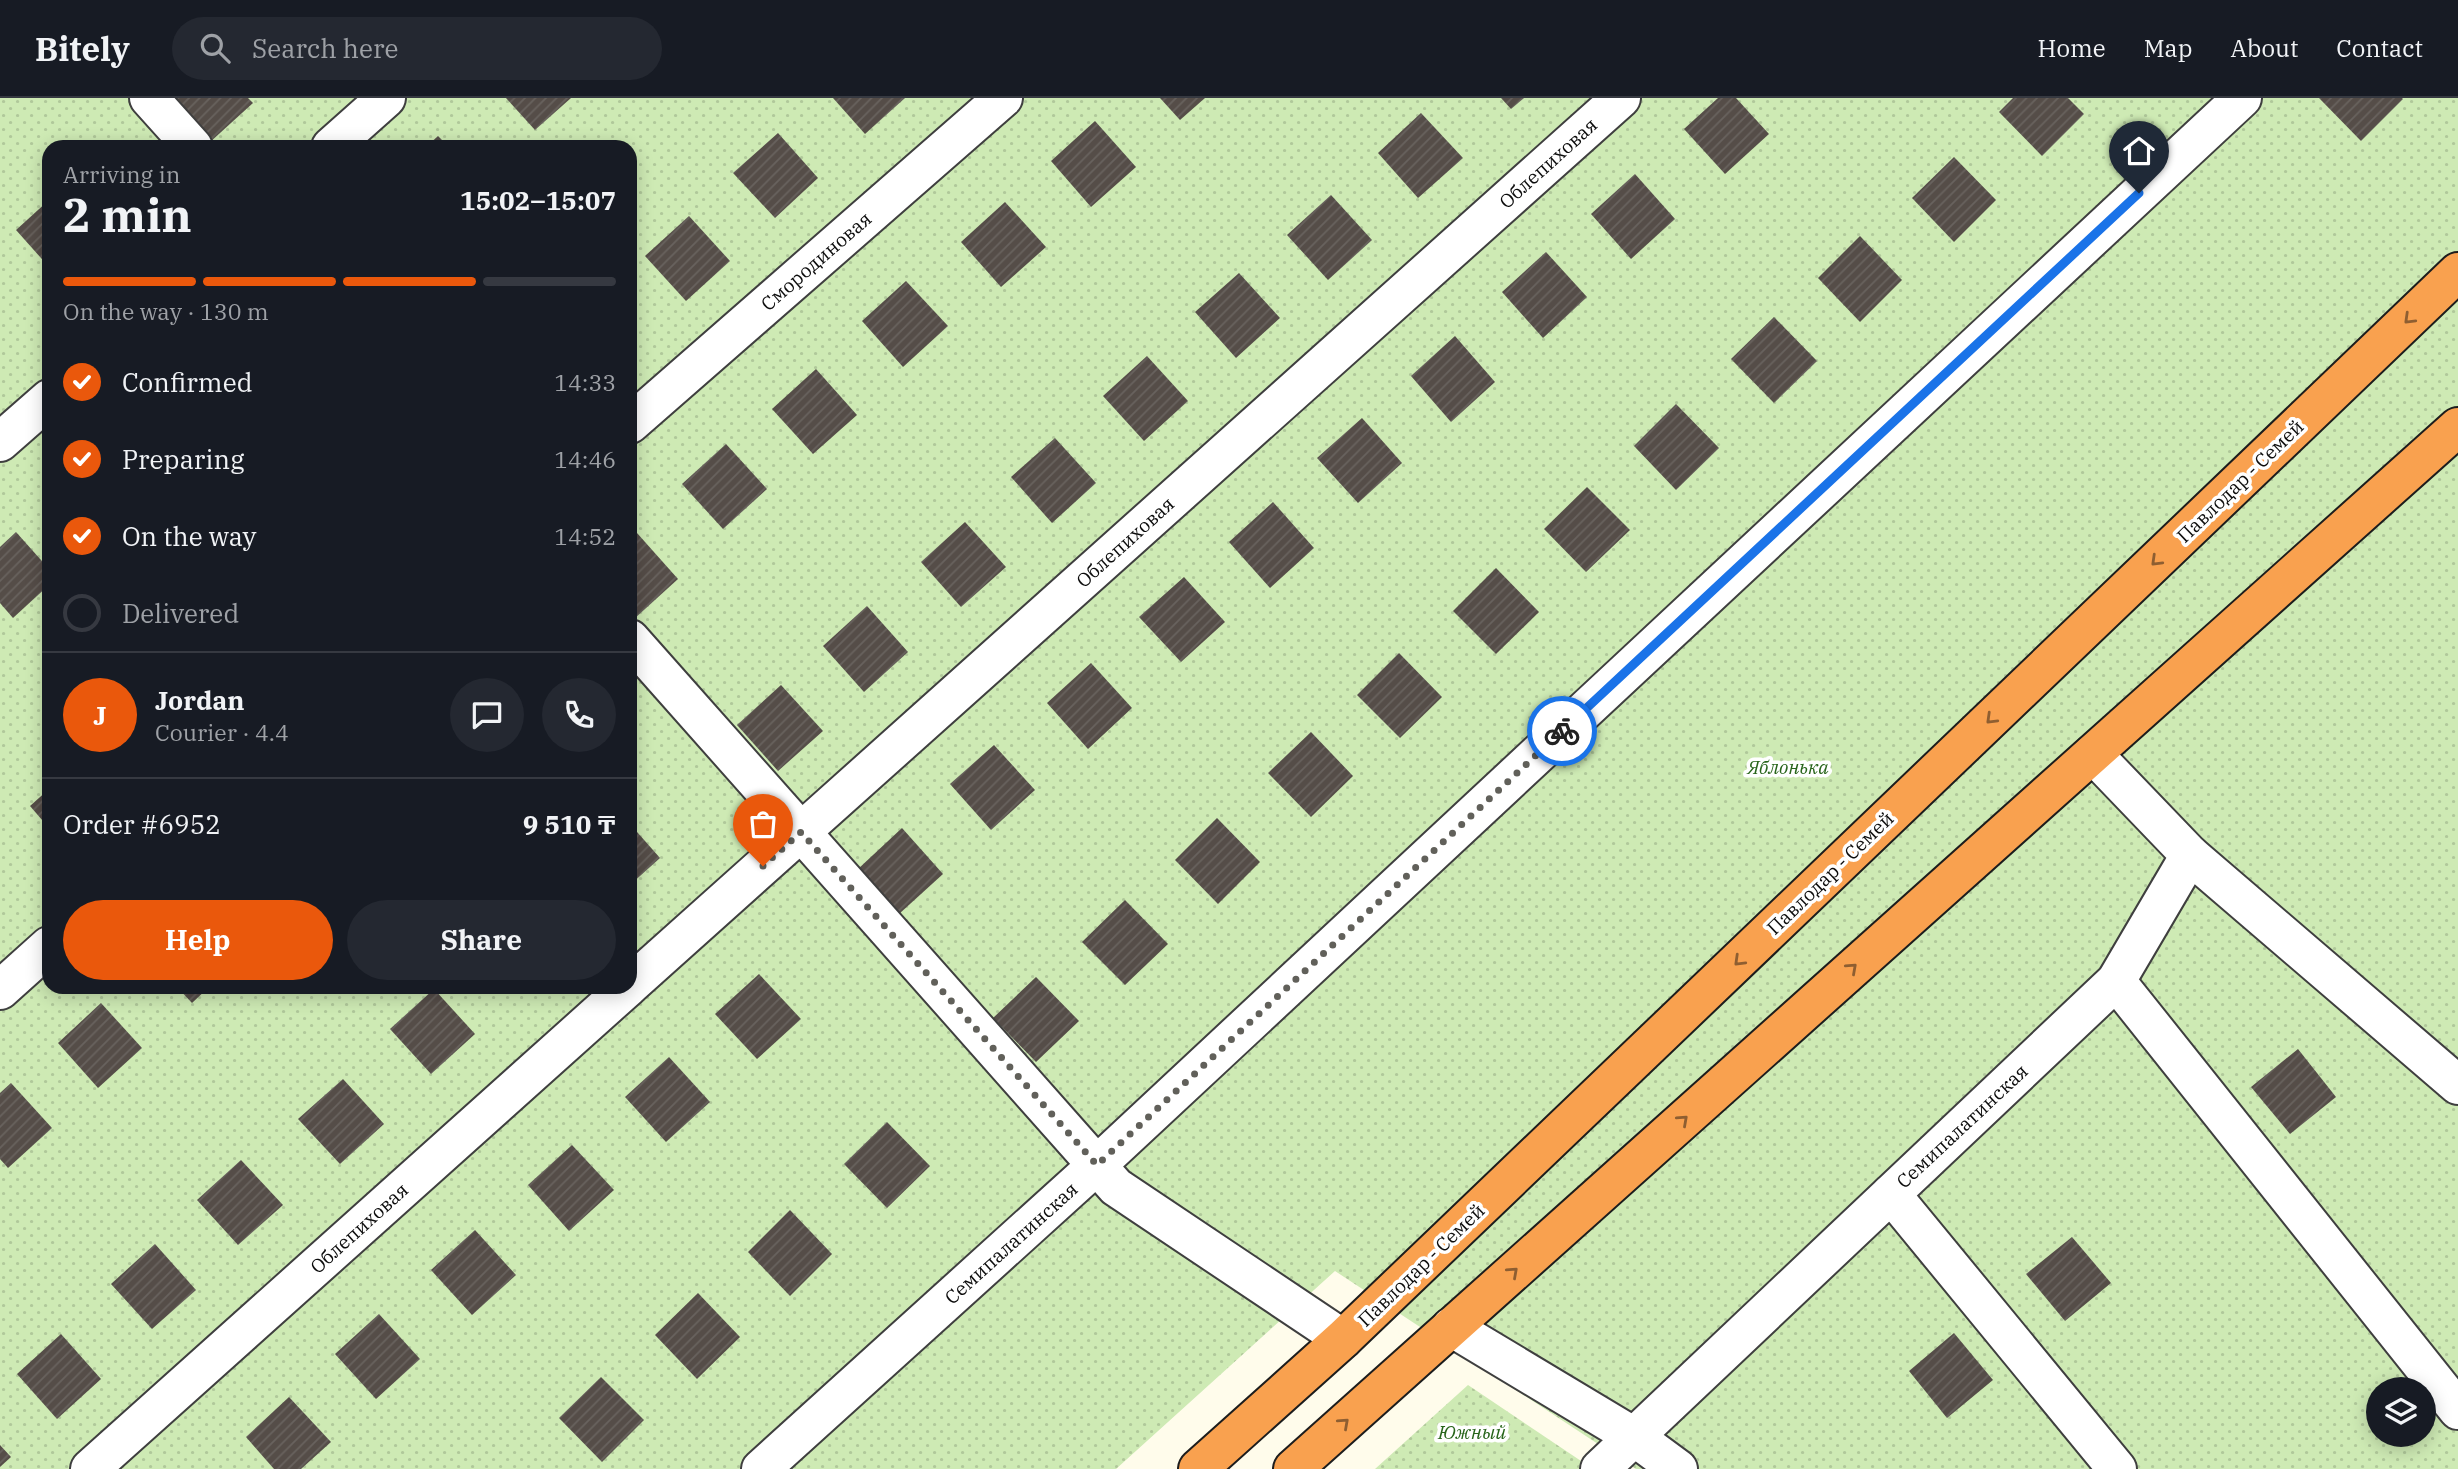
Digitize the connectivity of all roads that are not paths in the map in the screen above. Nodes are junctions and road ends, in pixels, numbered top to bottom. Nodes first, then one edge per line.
1 (149, 98) edge
2 (386, 98) edge
3 (1003, 98) edge
4 (1621, 98) edge
5 (2242, 98) edge
6 (186, 140) edge
7 (339, 140) edge
8 (2458, 272) edge
9 (42, 405) edge
10 (637, 418) edge
11 (2458, 426) edge
12 (0, 442) edge
13 (637, 647) edge
14 (2093, 754) junction
15 (801, 832) junction
16 (2190, 855) junction
17 (42, 952) edge
18 (637, 979) edge
19 (2116, 981) junction
20 (0, 990) edge
21 (620, 994) edge
22 (2458, 1085) edge
23 (1097, 1165) junction
24 (1891, 1194) junction
25 (1451, 1327) junction
26 (1343, 1339) junction
27 (2458, 1410) edge
28 (1636, 1438) junction
29 (90, 1469) edge
30 (761, 1469) edge
31 (1198, 1469) edge
32 (1293, 1469) edge
33 (1600, 1469) edge
34 (1678, 1469) edge
35 (2117, 1469) edge

1 - 6 street
2 - 7 street
3 - 10 street, Смородиновая
4 - 15 street, Облепиховая
5 - 23 street, Семипалатинская
8 -> 26 highway, Павлодар - Семей
9 - 12 street
11 - 14 highway
13 - 15 street
14 - 16 street
25 -> 14 highway
15 - 18 street, Облепиховая
15 - 23 street
16 - 19 street, Семипалатинская
16 - 22 street
17 - 20 street
19 - 24 street, Семипалатинская
19 - 27 street
21 - 29 street, Облепиховая
23 - 26 street
23 - 30 street, Семипалатинская
24 - 28 street, Семипалатинская
24 - 35 street
25 - 28 street
32 -> 25 highway
26 - 31 highway, Павлодар - Семей
28 - 33 street, Семипалатинская
28 - 34 street

